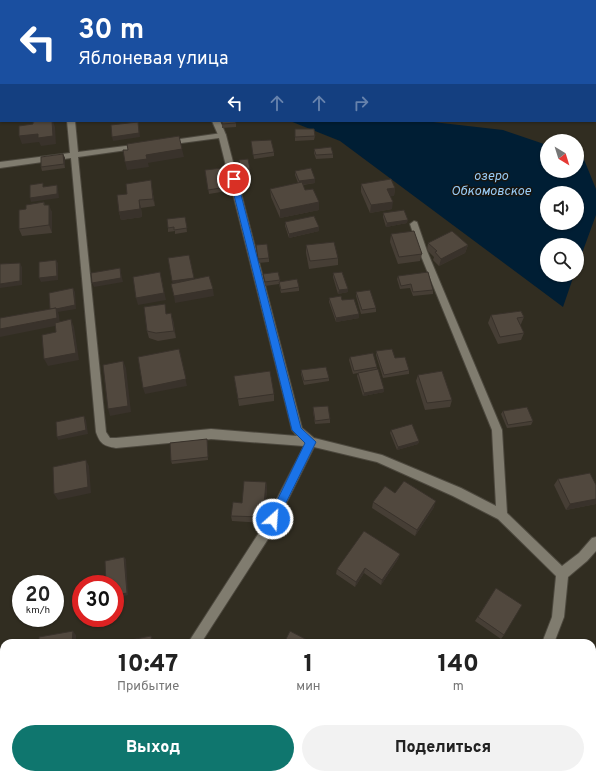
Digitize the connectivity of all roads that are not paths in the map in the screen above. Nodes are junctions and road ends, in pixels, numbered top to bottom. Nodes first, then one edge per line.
1 (71, 122) edge
2 (216, 122) edge
3 (222, 135) junction
4 (74, 155) junction
5 (0, 165) edge
6 (414, 224) dead end
7 (311, 442) junction
8 (502, 515) junction
9 (596, 542) edge
10 (562, 574) junction
11 (197, 639) edge
12 (550, 639) edge

1 - 4 street
2 - 3 street
3 - 4 street
3 - 7 street
4 - 5 street
4 - 7 street
6 - 8 street
7 - 8 street
7 - 11 street
8 - 10 street
9 - 10 street
10 - 12 street

